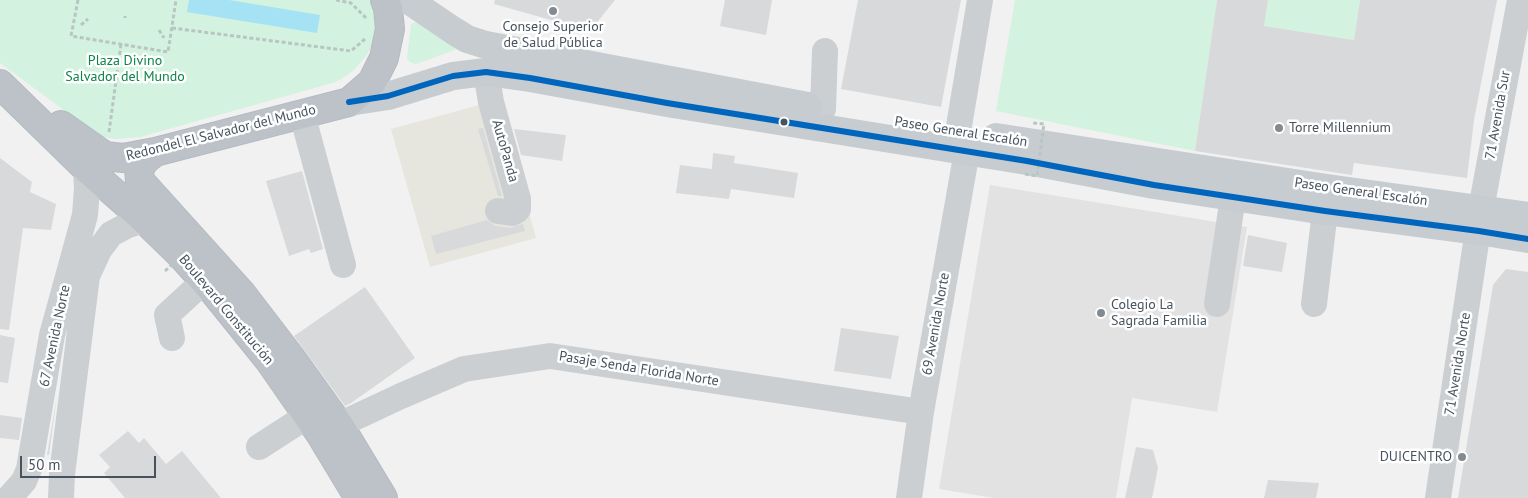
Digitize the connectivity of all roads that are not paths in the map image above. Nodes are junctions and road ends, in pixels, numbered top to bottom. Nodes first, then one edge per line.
1 (408, 0) edge
2 (980, 0) edge
3 (1520, 0) edge
4 (376, 9) edge
5 (825, 51) dead end
6 (486, 72) junction
7 (0, 83) edge
8 (348, 102) junction
9 (823, 109) junction
10 (302, 114) junction
11 (962, 142) junction
12 (155, 152) junction
13 (86, 168) junction
14 (1233, 197) junction
15 (498, 211) dead end
16 (1324, 211) junction
17 (1528, 216) edge
18 (145, 220) junction
19 (1480, 220) junction
20 (1528, 239) edge
21 (343, 265) dead end
22 (204, 281) junction
23 (1217, 304) dead end
24 (1314, 304) dead end
25 (172, 338) dead end
26 (921, 412) junction
27 (307, 416) junction
28 (339, 425) junction
29 (260, 447) dead end
30 (9, 498) edge
31 (61, 498) edge
32 (359, 498) edge
33 (382, 498) edge
34 (909, 498) edge
35 (1438, 498) edge

1 - 9 main road, Paseo General Escalón
2 - 11 street, 69 Avenida Norte
3 - 19 street, 71 Avenida Sur
4 - 8 highway, Redondel El Salvador del Mundo
5 - 9 street
6 - 8 main road, Paseo General Escalón
6 - 11 main road, Paseo General Escalón
6 - 15 street, AutoPanda
7 - 12 highway, Redondel El Salvador del Mundo
7 - 13 highway, Boulevard Constitución
8 - 10 highway, Redondel El Salvador del Mundo
9 - 11 main road, Paseo General Escalón
10 - 12 highway, Redondel El Salvador del Mundo
10 - 21 street
11 - 14 main road, Paseo General Escalón
11 - 19 main road, Paseo General Escalón
11 - 26 street, 69 Avenida Norte
12 - 28 highway, Boulevard Constitución
13 - 18 highway, Boulevard Constitución
13 - 30 street, 67 Avenida Norte
14 - 16 main road, Paseo General Escalón
14 - 23 street
16 - 19 main road, Paseo General Escalón
16 - 24 street
17 - 19 main road, Paseo General Escalón
18 - 22 highway, Boulevard Constitución
18 - 31 street, 67 Avenida Norte
19 - 20 main road, Paseo General Escalón
19 - 35 street, 71 Avenida Norte
22 - 25 street
22 - 27 highway, Boulevard Constitución
26 - 28 street, Pasaje Senda Florida Norte
26 - 34 street, 69 Avenida Norte
27 - 29 street
27 - 32 highway, Boulevard Constitución
28 - 33 highway, Boulevard Constitución

